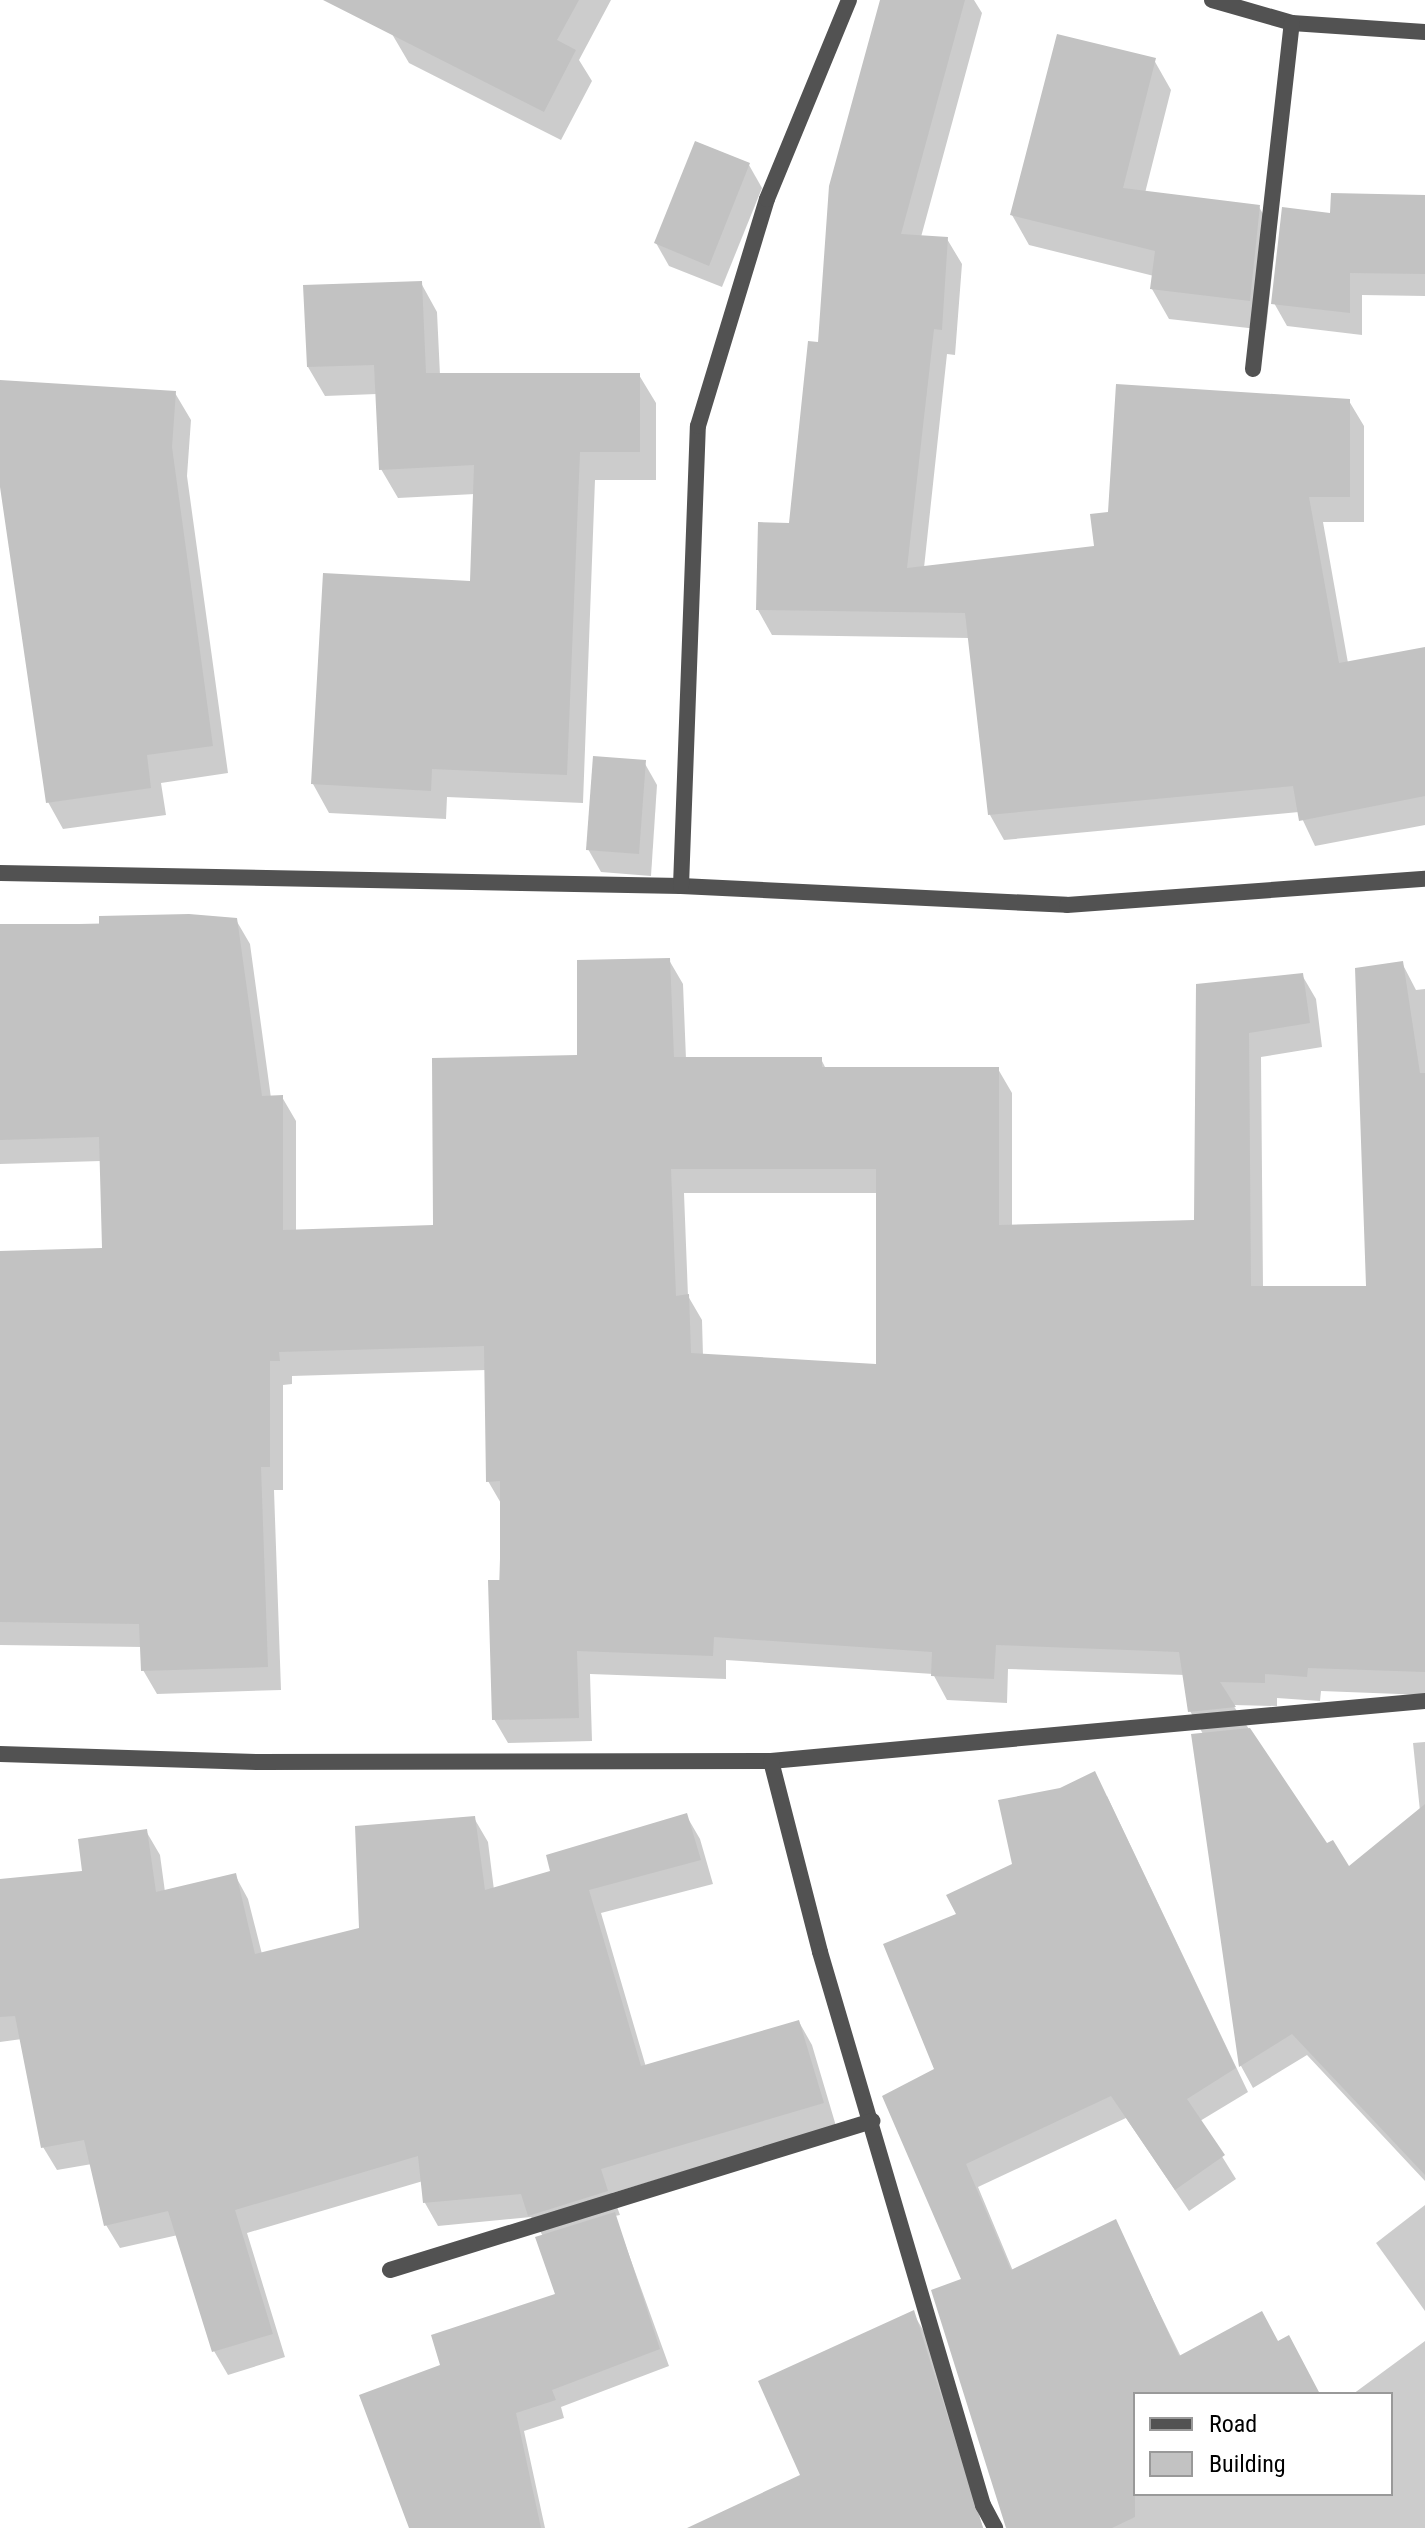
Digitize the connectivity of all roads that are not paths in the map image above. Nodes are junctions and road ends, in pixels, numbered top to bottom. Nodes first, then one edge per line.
1 (849, 0) edge
2 (1212, 0) edge
3 (1292, 23) junction
4 (1425, 32) edge
5 (1253, 369) dead end
6 (0, 873) edge
7 (1425, 879) edge
8 (681, 886) junction
9 (1425, 1701) edge
10 (0, 1754) edge
11 (771, 1761) junction
12 (872, 2121) junction
13 (390, 2270) dead end
14 (995, 2528) edge

1 - 8 street
2 - 3 street
3 - 4 street
3 - 5 street
6 - 8 street
7 - 8 street
9 - 11 street
10 - 11 street
11 - 12 street
12 - 13 street
12 - 14 street

